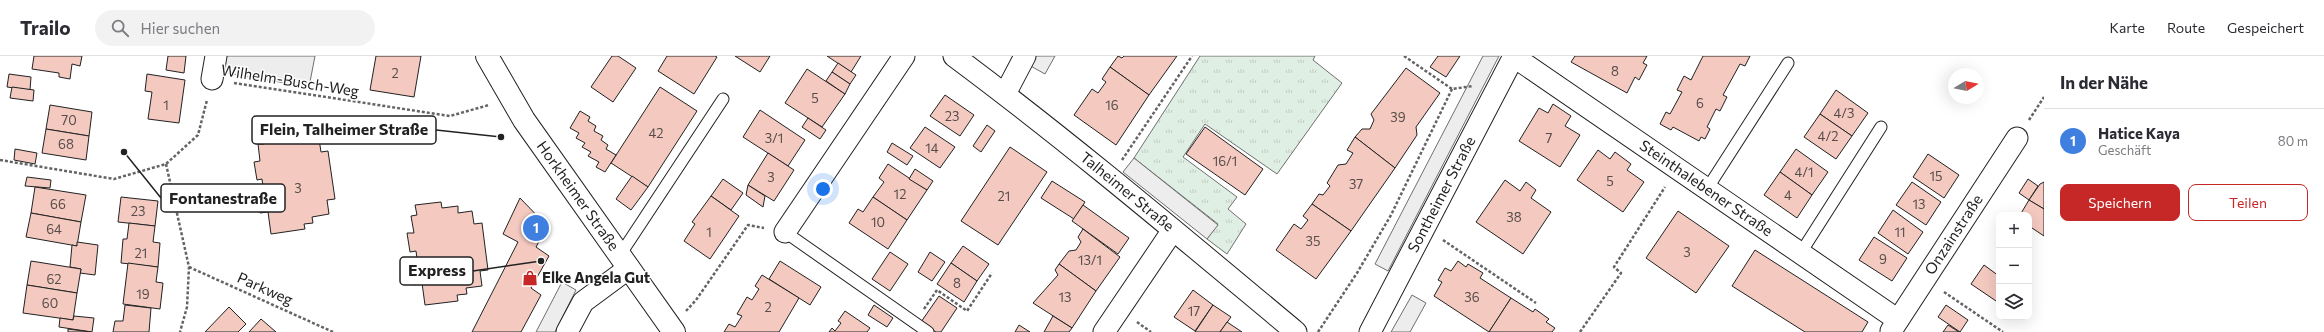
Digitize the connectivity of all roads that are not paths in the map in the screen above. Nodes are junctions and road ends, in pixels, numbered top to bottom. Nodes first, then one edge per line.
1 (216, 56) edge
2 (487, 56) edge
3 (904, 56) edge
4 (954, 56) edge
5 (1025, 56) edge
6 (1513, 56) edge
7 (1788, 63) dead end
8 (212, 80) road end
9 (1005, 94) junction
10 (723, 100) dead end
11 (1881, 127) dead end
12 (2017, 138) road end
13 (1707, 189) junction
14 (1173, 230) junction
15 (784, 232) joint
16 (1800, 254) junction
17 (625, 261) junction
18 (1895, 326) edge
19 (673, 329) edge
20 (567, 332) edge
21 (928, 332) edge
22 (1104, 332) edge
23 (1296, 332) edge
24 (1370, 332) edge

1 - 8 street
2 - 17 main road, Horkheimer Straße
3 - 15 street
4 - 9 street, Talheimer Straße
5 - 9 street
6 - 13 street, Steinthalebener Straße
6 - 24 street, Sontheimer Straße
7 - 13 lane
9 - 14 street, Talheimer Straße
10 - 17 lane
11 - 16 lane
12 - 18 street, Onzainstraße
13 - 16 street, Steinthalebener Straße
14 - 22 street
14 - 23 street, Talheimer Straße
15 - 21 lane
16 - 18 street, Steinthalebener Straße
17 - 19 main road, Horkheimer Straße
17 - 20 street

